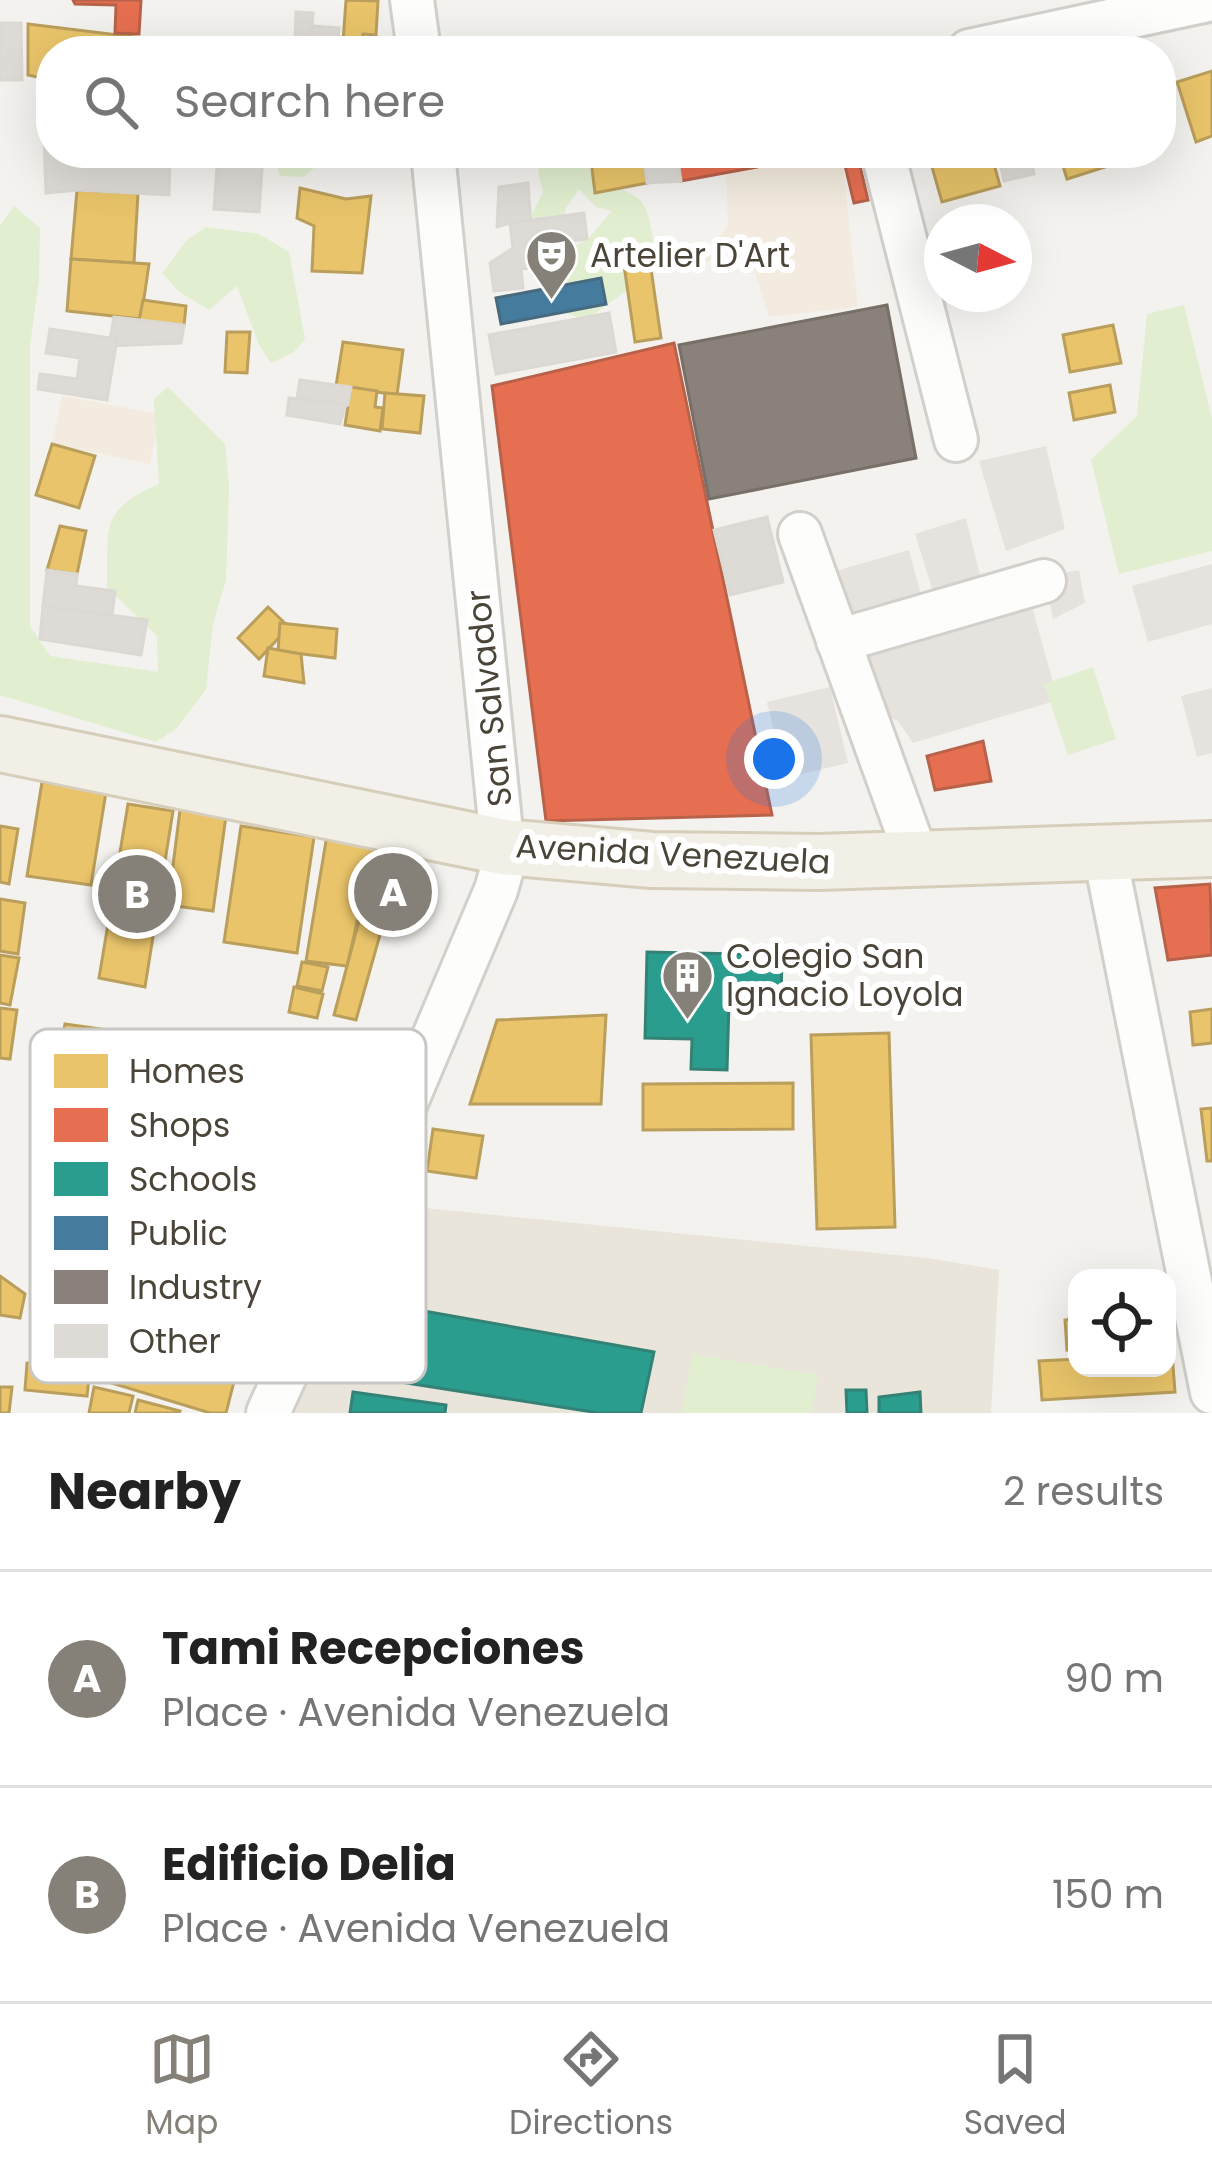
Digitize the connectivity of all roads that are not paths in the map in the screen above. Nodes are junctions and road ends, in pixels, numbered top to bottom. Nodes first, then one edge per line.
1 (412, 0) edge
2 (1208, 0) edge
3 (417, 36) edge
4 (1039, 36) edge
5 (435, 168) edge
6 (887, 168) edge
7 (956, 440) dead end
8 (800, 534) dead end
9 (1044, 581) dead end
10 (838, 641) junction
11 (0, 744) edge
12 (504, 847) junction
13 (1212, 850) edge
14 (1105, 855) junction
15 (918, 861) junction
16 (426, 1055) edge
17 (282, 1383) edge
18 (1212, 1392) edge
19 (268, 1413) edge

1 - 3 street
2 - 4 street
5 - 12 street, San Salvador
6 - 7 street
8 - 10 street
9 - 10 street
10 - 15 street
11 - 12 main road, Avenida Venezuela
12 - 15 main road, Avenida Venezuela
12 - 16 street, San Salvador
13 - 14 main road, Avenida Venezuela
14 - 15 main road, Avenida Venezuela
14 - 18 street
17 - 19 street, San Salvador

